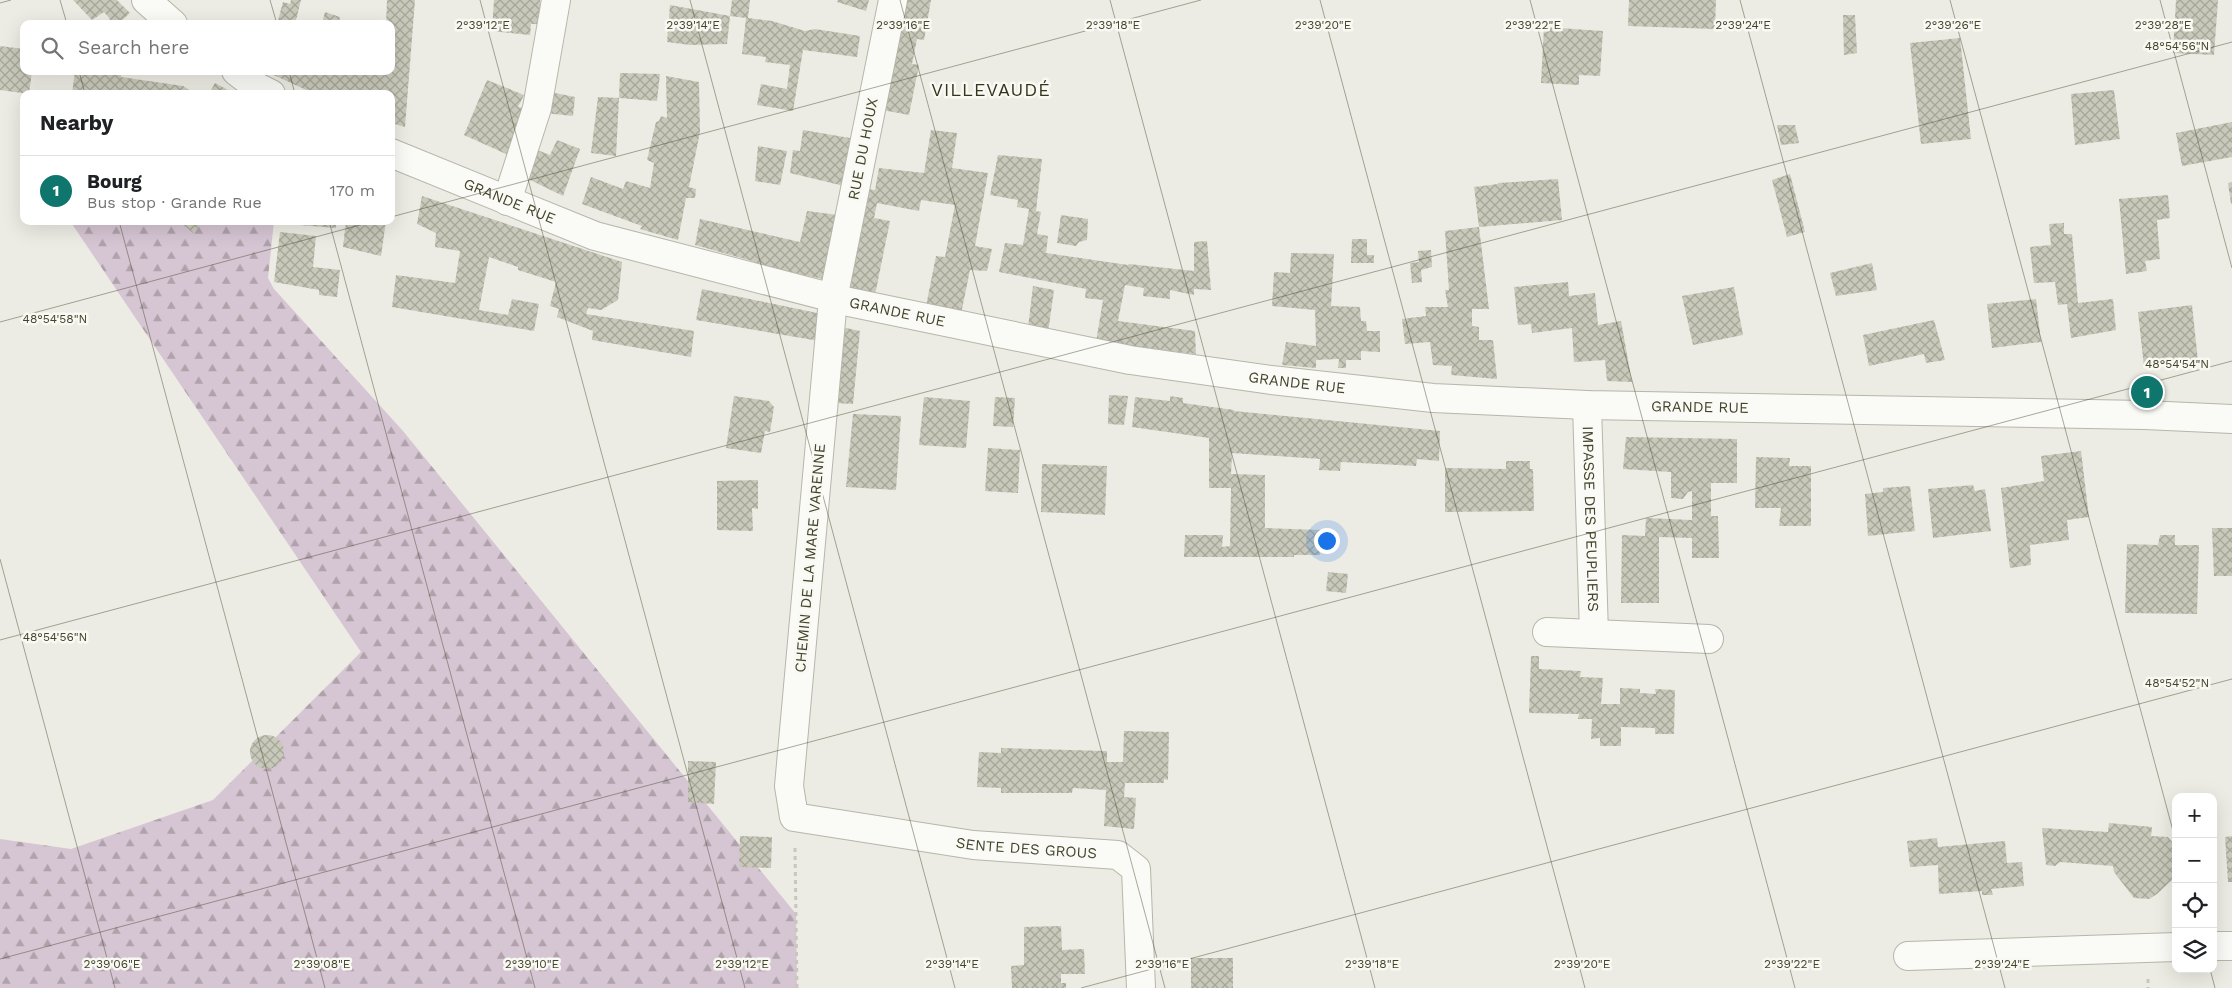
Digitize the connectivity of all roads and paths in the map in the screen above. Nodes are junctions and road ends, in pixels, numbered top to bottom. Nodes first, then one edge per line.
1 (146, 0) edge
2 (556, 0) edge
3 (893, 0) edge
4 (168, 20) edge
5 (241, 75) edge
6 (263, 90) edge
7 (395, 155) edge
8 (507, 201) junction
9 (833, 299) junction
10 (1587, 405) junction
11 (2232, 419) edge
12 (1547, 632) dead end
13 (1594, 634) junction
14 (1709, 639) dead end
15 (794, 817) junction
16 (2217, 946) edge
17 (2232, 946) edge
18 (2172, 947) edge
19 (1908, 956) dead end
20 (797, 988) edge
21 (1141, 988) edge

1 - 4 street
2 - 8 street
3 - 9 street, RUE DU HOUX
5 - 6 street
7 - 8 street, GRANDE RUE
8 - 9 street, GRANDE RUE
9 - 10 street, GRANDE RUE
9 - 15 street, CHEMIN DE LA MARE VARENNE
10 - 11 street, GRANDE RUE
10 - 13 street, IMPASSE DES PEUPLIERS
12 - 13 street, IMPASSE DES PEUPLIERS
13 - 14 street, IMPASSE DES PEUPLIERS
15 - 20 path
15 - 21 street, SENTE DES GROUS
16 - 17 street
18 - 19 street

